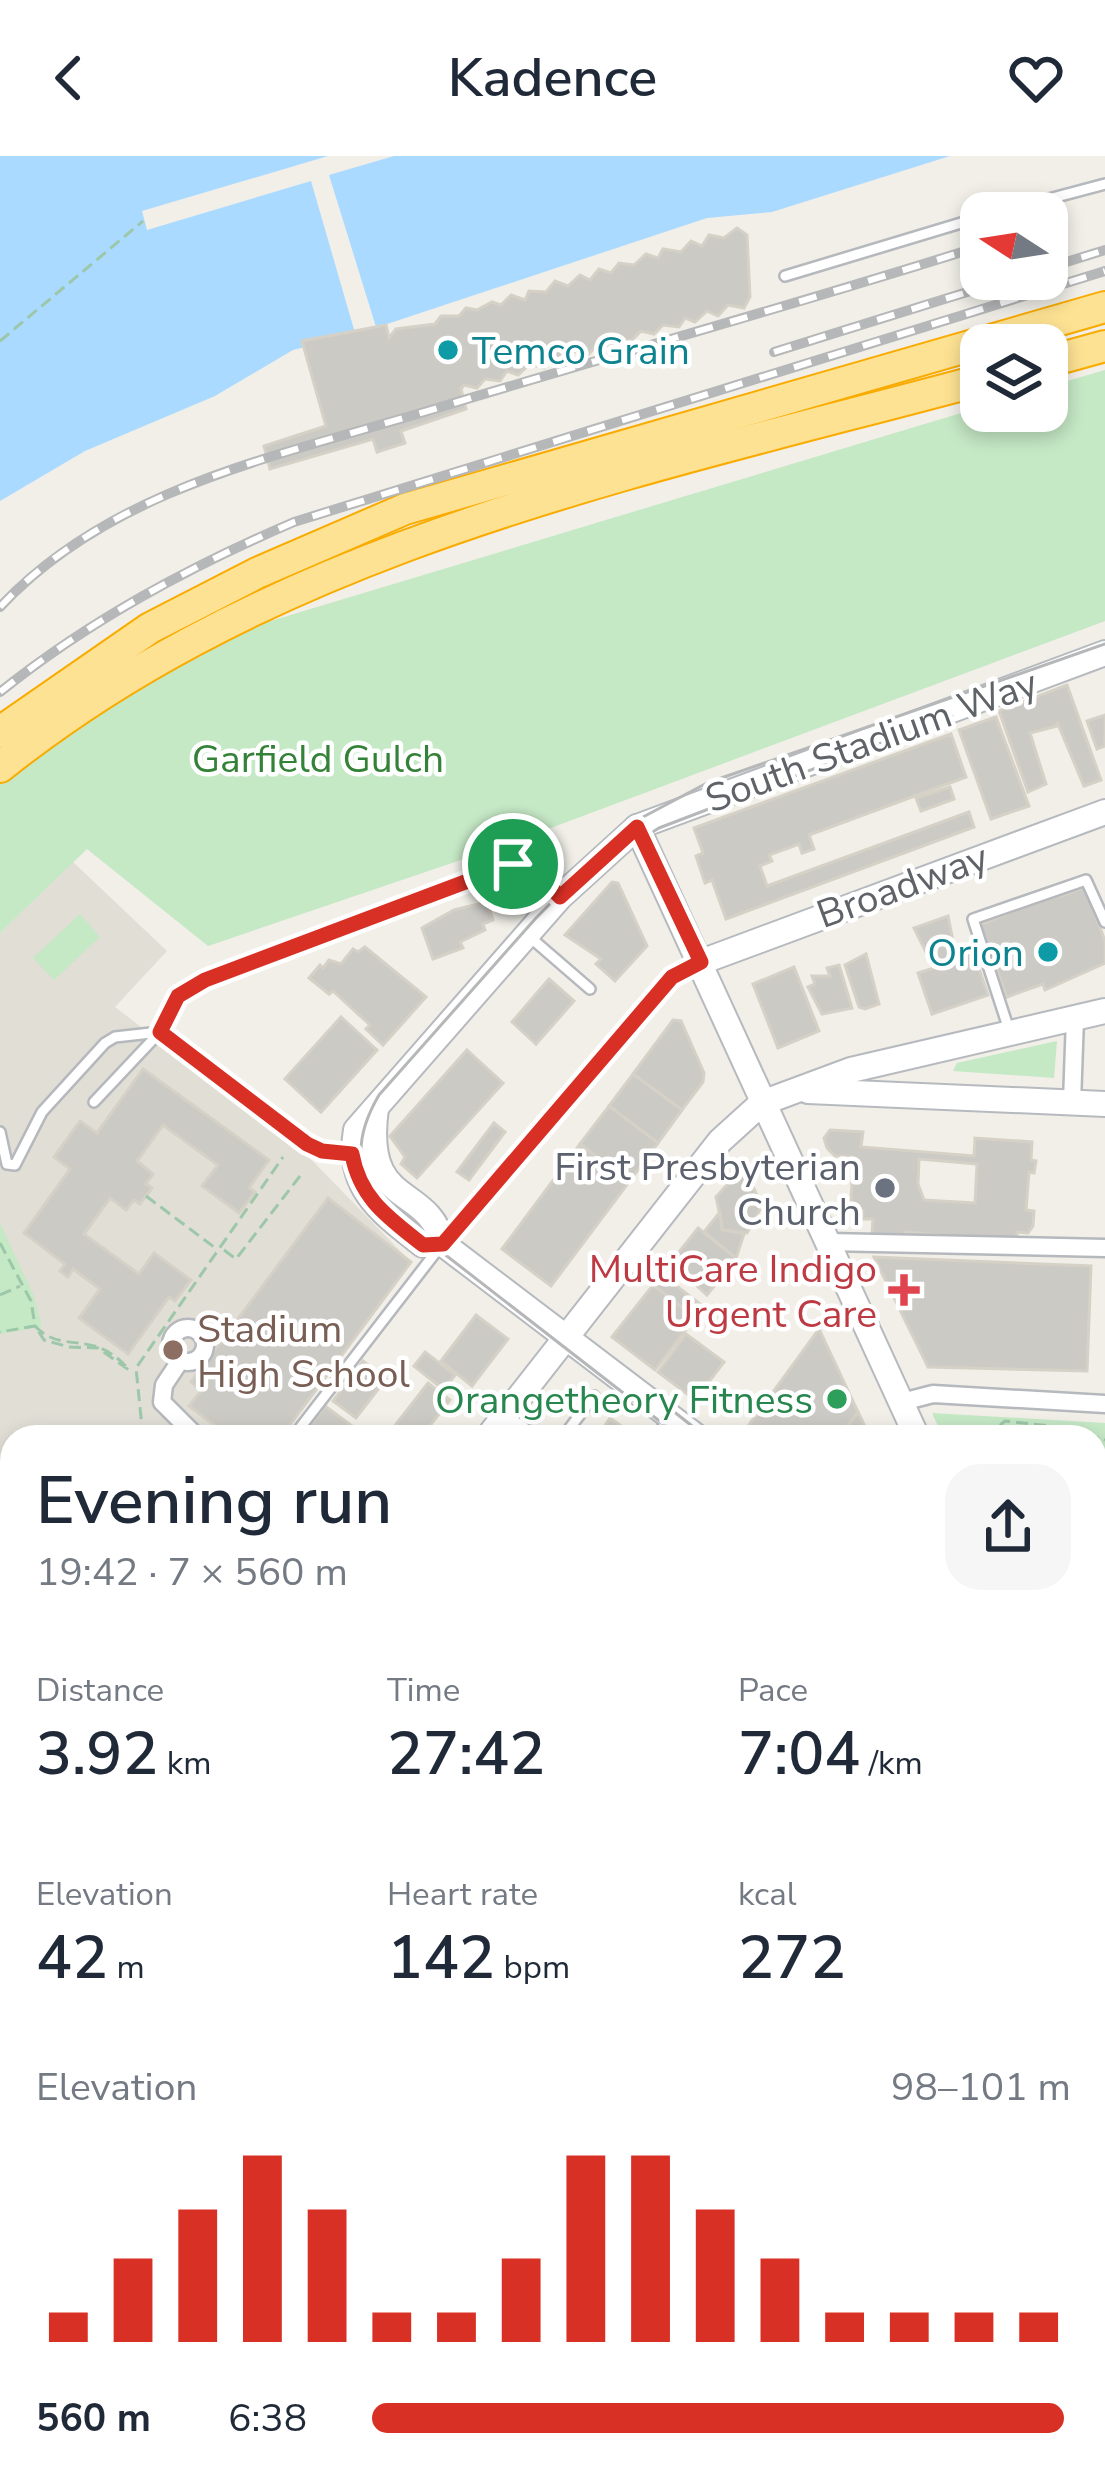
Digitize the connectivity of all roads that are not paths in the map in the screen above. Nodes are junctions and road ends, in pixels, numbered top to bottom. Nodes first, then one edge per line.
1 (1105, 184) edge
2 (1068, 194) edge
3 (960, 223) edge
4 (785, 276) dead end
5 (1105, 307) edge
6 (1105, 346) edge
7 (1068, 356) edge
8 (960, 386) edge
9 (1105, 653) edge
10 (0, 732) edge
11 (0, 767) edge
12 (1105, 812) edge
13 (637, 827) junction
14 (560, 897) junction
15 (1105, 922) edge
16 (526, 935) junction
17 (701, 962) junction
18 (590, 989) dead end
19 (1105, 1011) edge
20 (1076, 1018) junction
21 (160, 1032) junction
22 (1010, 1033) junction
23 (900, 1059) junction
24 (798, 1091) junction
25 (978, 1097) junction
26 (94, 1102) dead end
27 (1072, 1102) junction
28 (762, 1103) junction
29 (1105, 1104) edge
30 (376, 1106) junction
31 (0, 1132) edge
32 (352, 1154) junction
33 (828, 1242) junction
34 (443, 1244) junction
35 (1105, 1248) edge
36 (564, 1338) junction
37 (180, 1361) dead end
38 (594, 1396) dead end
39 (902, 1402) junction
40 (1105, 1404) edge
41 (505, 1415) junction
42 (182, 1425) edge
43 (301, 1425) edge
44 (497, 1425) edge
45 (520, 1425) edge
46 (571, 1425) edge
47 (668, 1425) edge
48 (912, 1425) edge

1 - 2 lane
3 - 4 lane
5 - 10 highway
6 - 7 highway
8 - 11 highway
9 - 13 street, South Stadium Way
12 - 17 street, Broadway
13 - 14 street
13 - 17 street
14 - 16 street
14 - 21 lane
15 - 22 lane
16 - 18 lane
16 - 30 street
17 - 28 street
17 - 34 street
19 - 20 street
20 - 22 street
20 - 27 street
21 - 26 lane
21 - 31 lane
21 - 32 street
22 - 23 street
23 - 24 street
23 - 25 street
24 - 25 street
24 - 28 street
25 - 27 street
27 - 29 street
28 - 33 street
28 - 36 street
30 - 32 street
30 - 34 street
32 - 34 street
33 - 35 street
33 - 39 street
34 - 36 street
34 - 43 lane
36 - 41 street
36 - 47 street
37 - 42 street
38 - 46 lane
39 - 40 street
39 - 48 street
41 - 44 street
41 - 45 lane

